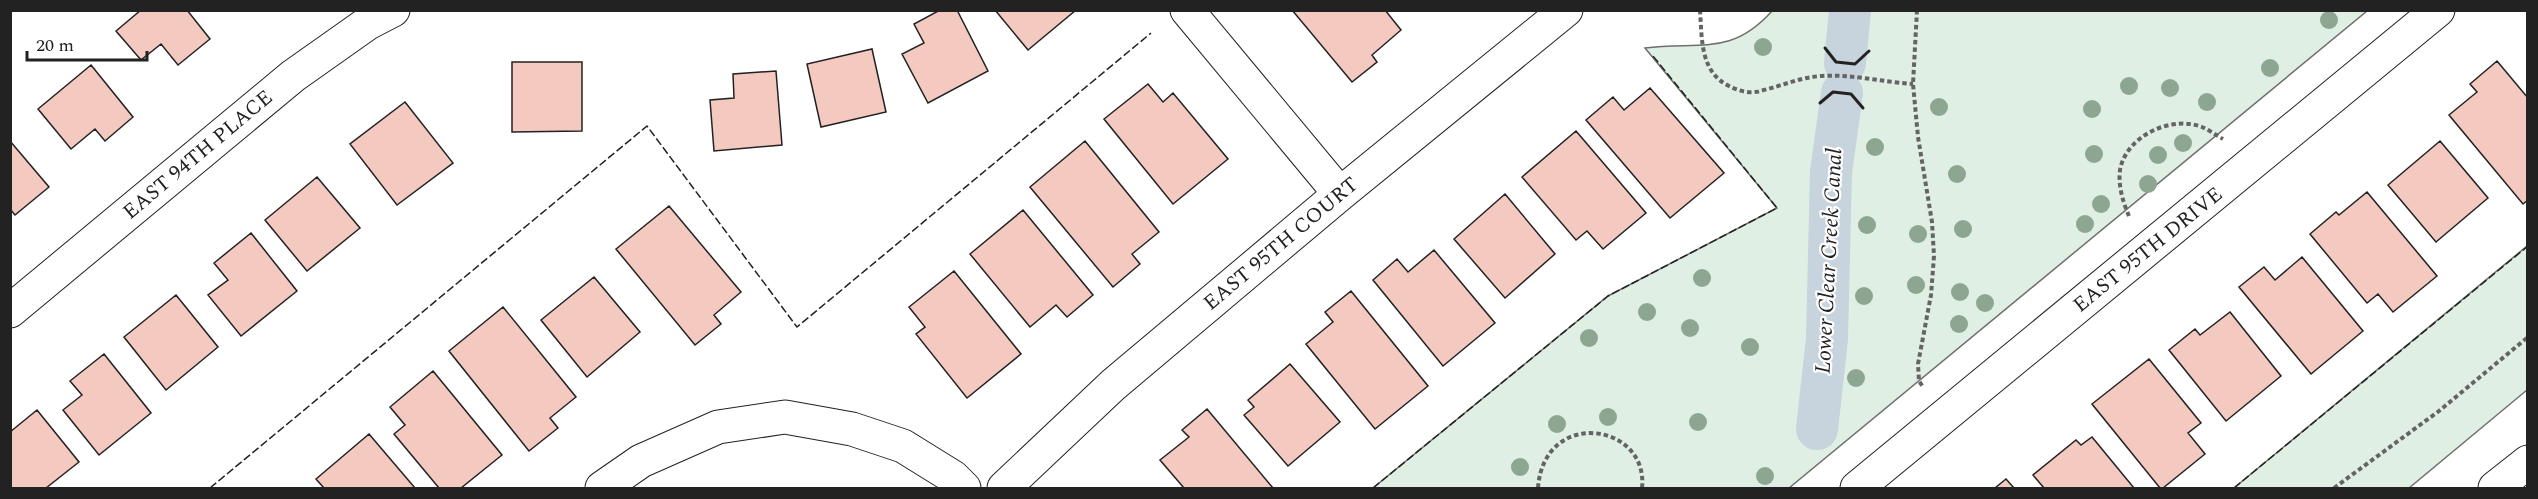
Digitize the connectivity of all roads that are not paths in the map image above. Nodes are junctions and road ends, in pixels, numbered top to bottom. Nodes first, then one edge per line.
1 (393, 10) edge
2 (1187, 10) edge
3 (1566, 10) edge
4 (2438, 10) edge
5 (1340, 194) junction
6 (10, 311) edge
7 (2528, 462) edge
8 (603, 489) edge
9 (964, 489) edge
10 (1004, 489) edge
11 (1857, 489) edge
12 (2495, 489) edge

1 - 6 street, EAST 94TH PLACE
2 - 5 street
3 - 5 street, EAST 95TH COURT
4 - 11 street, EAST 95TH DRIVE
5 - 10 street, EAST 95TH COURT
7 - 12 street
8 - 9 street

